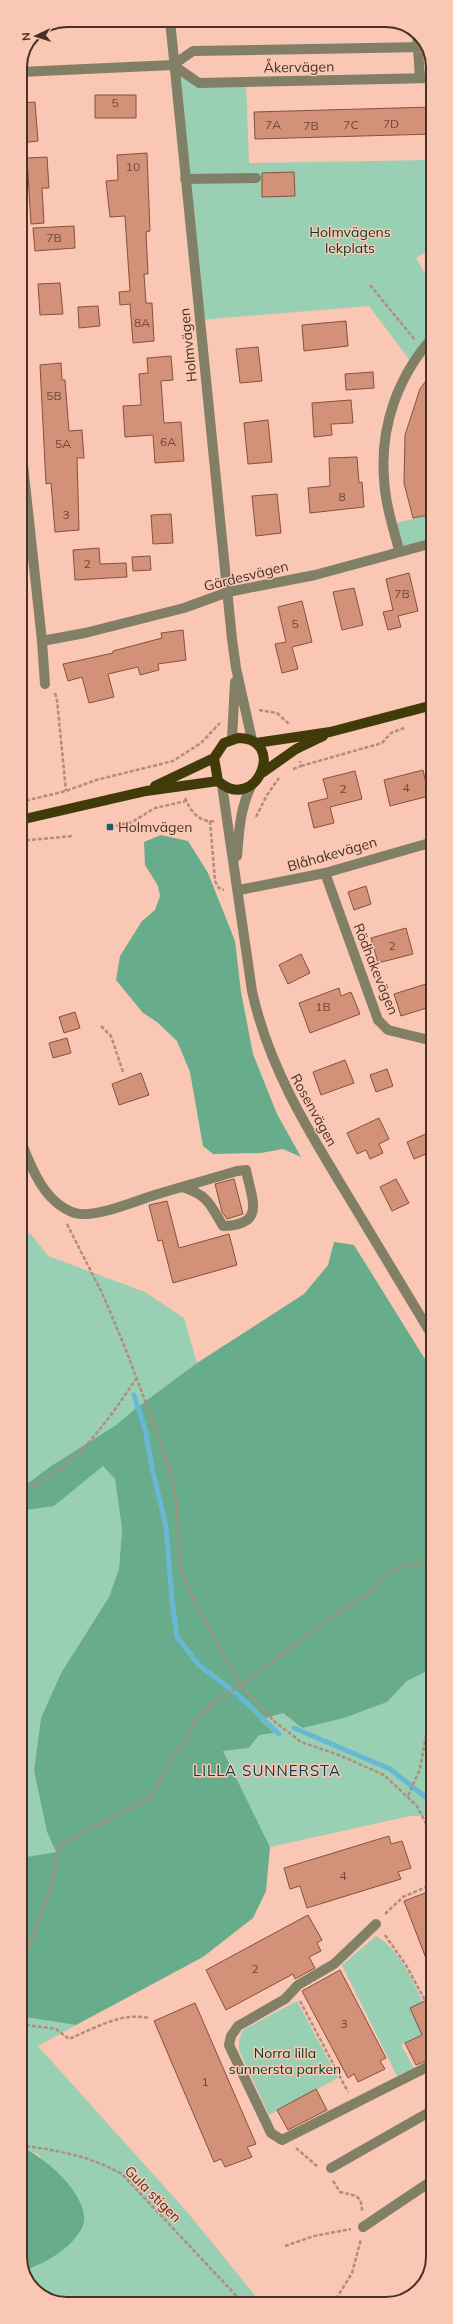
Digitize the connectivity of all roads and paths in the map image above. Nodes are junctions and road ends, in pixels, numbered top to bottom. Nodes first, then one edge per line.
1 (170, 27) edge
2 (421, 47) edge
3 (422, 49) edge
4 (173, 65) junction
5 (27, 72) edge
6 (420, 78) junction
7 (426, 78) edge
8 (256, 178) dead end
9 (185, 179) junction
10 (370, 285) dead end
11 (426, 345) edge
12 (422, 350) junction
13 (27, 502) edge
14 (426, 544) edge
15 (399, 550) junction
16 (228, 592) junction
17 (42, 641) junction
18 (236, 668) junction
19 (45, 684) joint
20 (426, 708) edge
21 (246, 712) junction
22 (234, 714) junction
23 (410, 726) dead end
24 (330, 732) junction
25 (293, 736) junction
26 (232, 738) junction
27 (254, 741) junction
28 (296, 749) junction
29 (214, 758) junction
30 (173, 761) junction
31 (301, 766) junction
32 (288, 772) dead end
33 (262, 773) junction
34 (178, 775) junction
35 (282, 775) dead end
36 (220, 783) junction
37 (180, 786) junction
38 (251, 786) junction
39 (146, 790) junction
40 (66, 791) junction
41 (27, 800) edge
42 (186, 801) junction
43 (240, 817) junction
44 (27, 818) edge
45 (226, 819) junction
46 (210, 821) junction
47 (116, 826) dead end
48 (72, 836) dead end
49 (27, 840) edge
50 (426, 844) edge
51 (236, 872) junction
52 (325, 873) junction
53 (239, 890) junction
54 (100, 1026) dead end
55 (426, 1039) edge
56 (123, 1072) dead end
57 (27, 1154) edge
58 (182, 1187) junction
59 (64, 1219) dead end
60 (426, 1325) edge
61 (137, 1378) junction
62 (27, 1490) edge
63 (426, 1563) edge
64 (241, 1685) junction
65 (426, 1736) dead end
66 (408, 1796) junction
67 (426, 1823) edge
68 (426, 1887) edge
69 (376, 1924) junction
70 (27, 1952) edge
71 (294, 1990) junction
72 (426, 2002) edge
73 (149, 2018) dead end
74 (27, 2025) edge
75 (426, 2067) edge
76 (354, 2103) junction
77 (426, 2114) edge
78 (27, 2146) edge
79 (331, 2168) dead end
80 (426, 2185) edge
81 (362, 2201) dead end
82 (363, 2227) junction
83 (286, 2246) dead end
84 (237, 2297) edge
85 (337, 2297) edge

1 - 4 street, Holmvägen
2 - 4 street, Åkervägen
3 - 6 street
4 - 5 street
4 - 6 street, Åkervägen
4 - 9 street, Holmvägen
6 - 7 street, Åkervägen
8 - 9 street
9 - 16 street, Holmvägen
10 - 12 path
11 - 12 street
12 - 15 street
13 - 17 street
14 - 15 street, Gärdesvägen
15 - 16 street, Gärdesvägen
16 - 17 street, Gärdesvägen
16 - 18 street, Holmvägen
17 - 19 street
18 - 21 street, Holmvägen
18 - 22 street, Holmvägen
19 - 40 path
20 - 24 main road
21 - 25 path
21 - 27 street, Holmvägen
22 - 26 street, Holmvägen
22 - 30 path
23 - 31 path
24 - 25 main road
24 - 28 main road
25 - 27 main road
26 - 27 main road
26 - 29 main road
27 - 33 main road
28 - 31 path
28 - 33 main road
29 - 34 main road
29 - 36 main road
30 - 34 path
30 - 40 path
31 - 32 path
33 - 38 main road
34 - 39 main road
35 - 43 path
36 - 37 main road
36 - 38 main road
36 - 45 street, Rosenvägen
37 - 39 main road
37 - 42 path
38 - 43 street, Rosenvägen
39 - 44 main road
40 - 41 path
42 - 46 path
42 - 47 path
43 - 51 street, Rosenvägen
45 - 46 path
45 - 51 street, Rosenvägen
46 - 53 path
48 - 49 path
50 - 52 street, Blåhakevägen
51 - 53 street, Rosenvägen
52 - 53 street, Blåhakevägen
52 - 55 street, Rödhakevägen
53 - 60 street, Rosenvägen
54 - 56 path
57 - 58 street
58 - 58 street
59 - 61 path
61 - 62 path
61 - 64 path
63 - 64 path
64 - 66 path
64 - 70 path
65 - 66 path
66 - 67 path
68 - 69 path
69 - 71 street
69 - 72 path
71 - 76 path
71 - 76 street
73 - 74 path
75 - 76 street
77 - 79 street
78 - 84 path, Gula stigen
80 - 82 street
81 - 82 path
82 - 83 path
82 - 85 path

